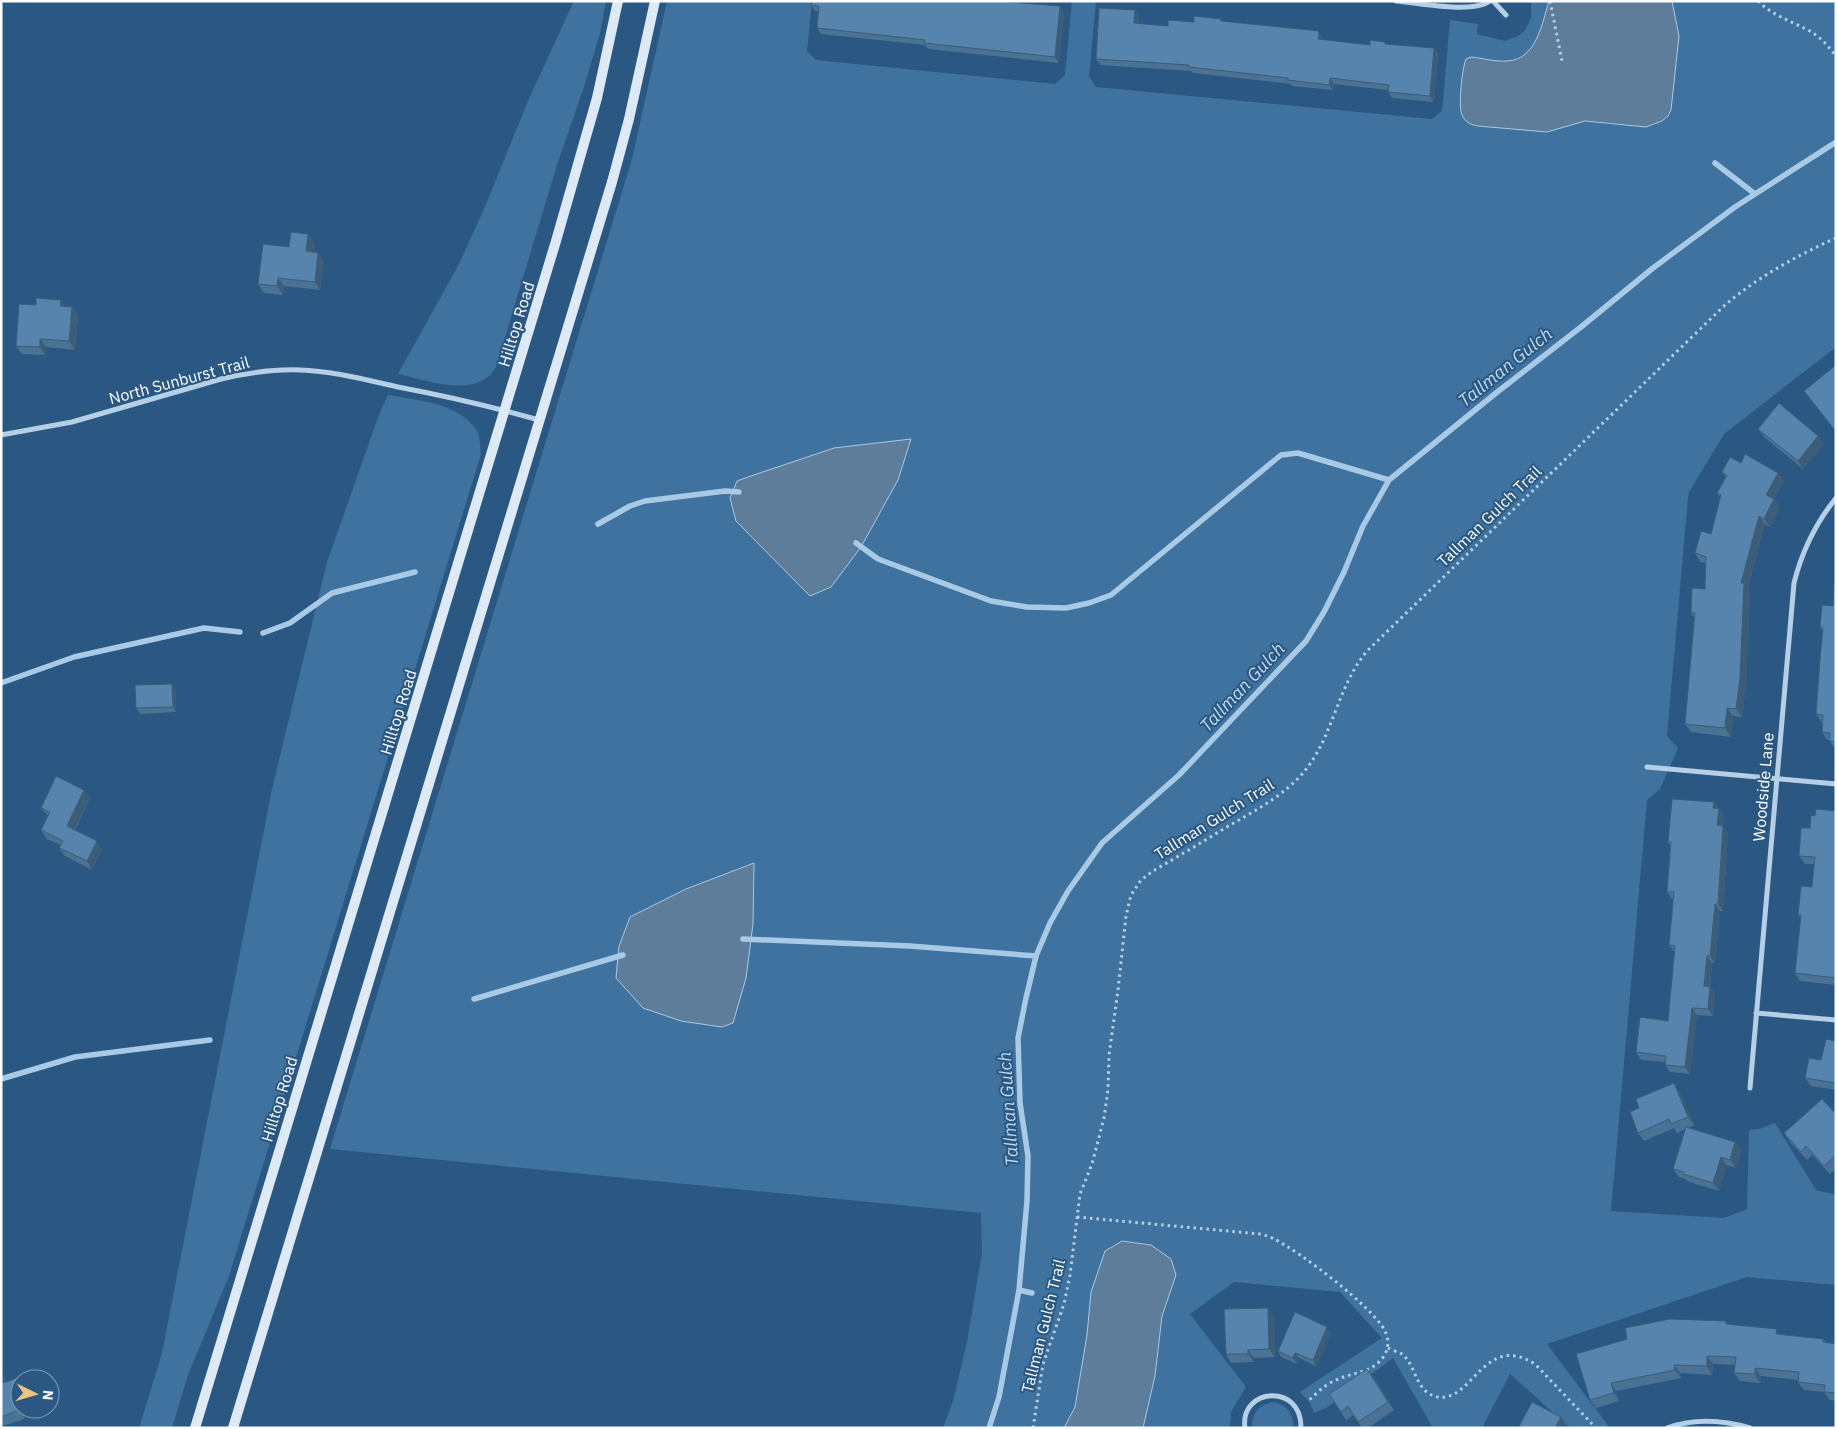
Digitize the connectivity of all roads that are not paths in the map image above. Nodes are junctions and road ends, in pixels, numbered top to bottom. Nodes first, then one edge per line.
1 (618, 1) edge
2 (655, 1) edge
3 (1396, 1) edge
4 (1492, 1) edge
5 (1506, 15) dead end
6 (505, 410) junction
7 (540, 420) junction
8 (1, 435) edge
9 (1836, 498) edge
10 (1647, 767) dead end
11 (1776, 778) junction
12 (1836, 784) edge
13 (1756, 1013) junction
14 (1836, 1020) edge
15 (1750, 1088) dead end
16 (195, 1428) edge
17 (232, 1428) edge
18 (1245, 1428) edge
19 (1301, 1428) edge
20 (1667, 1428) edge
21 (1750, 1428) edge

1 - 6 main road, Hilltop Road
2 - 7 main road
3 - 4 street
4 - 5 street
6 - 7 street, North Sunburst Trail
6 - 8 street, North Sunburst Trail
6 - 16 main road, Hilltop Road
7 - 17 main road
9 - 11 street, Woodside Lane
10 - 11 street
11 - 12 street
11 - 13 street, Woodside Lane
13 - 14 street
13 - 15 street, Woodside Lane
18 - 19 street
20 - 21 street

